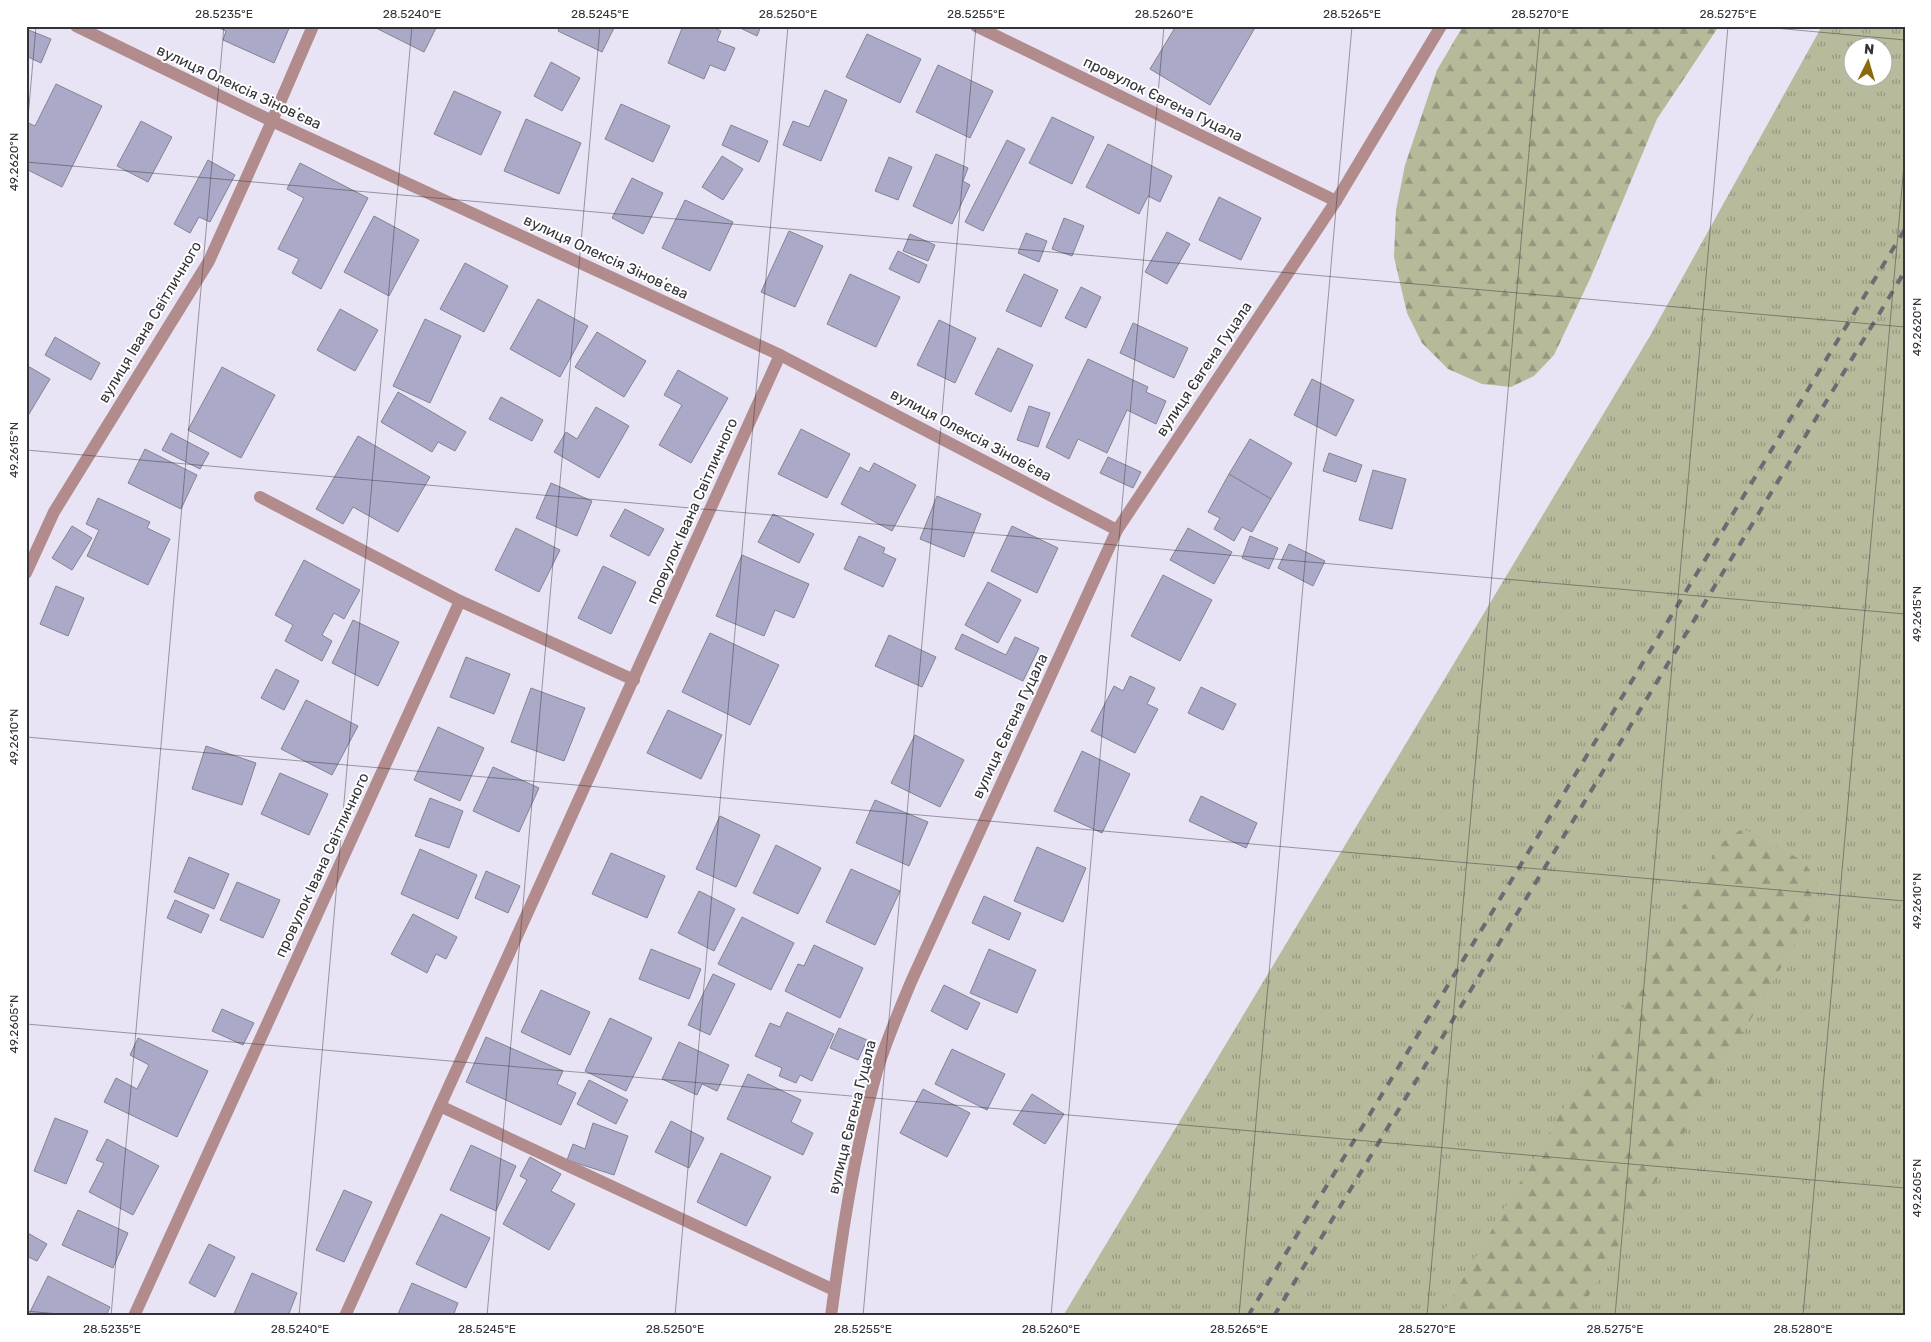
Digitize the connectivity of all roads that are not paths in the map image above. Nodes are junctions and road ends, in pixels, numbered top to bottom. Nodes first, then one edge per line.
1 (76, 26) edge
2 (312, 26) edge
3 (976, 26) edge
4 (1441, 26) edge
5 (272, 121) junction
6 (1336, 201) junction
7 (780, 355) junction
8 (260, 497) dead end
9 (1117, 530) junction
10 (26, 573) edge
11 (460, 601) junction
12 (634, 680) junction
13 (440, 1106) junction
14 (834, 1290) junction
15 (134, 1316) edge
16 (345, 1316) edge
17 (830, 1316) edge

1 - 5 street, вулиця Олексія Зіновʼєва
2 - 5 street, вулиця Івана Світличного
3 - 6 street, провулок Євгена Гуцала
4 - 6 street, вулиця Євгена Гуцала
5 - 7 street, вулиця Олексія Зіновʼєва
5 - 10 street, вулиця Івана Світличного
6 - 9 street, вулиця Євгена Гуцала
7 - 9 street, вулиця Олексія Зіновʼєва
7 - 12 street, провулок Івана Світличного
8 - 11 street
9 - 14 street, вулиця Євгена Гуцала
11 - 12 street
11 - 15 street, провулок Івана Світличного
12 - 13 street, провулок Івана Світличного
13 - 14 street
13 - 16 street, провулок Івана Світличного
14 - 17 street, вулиця Євгена Гуцала

